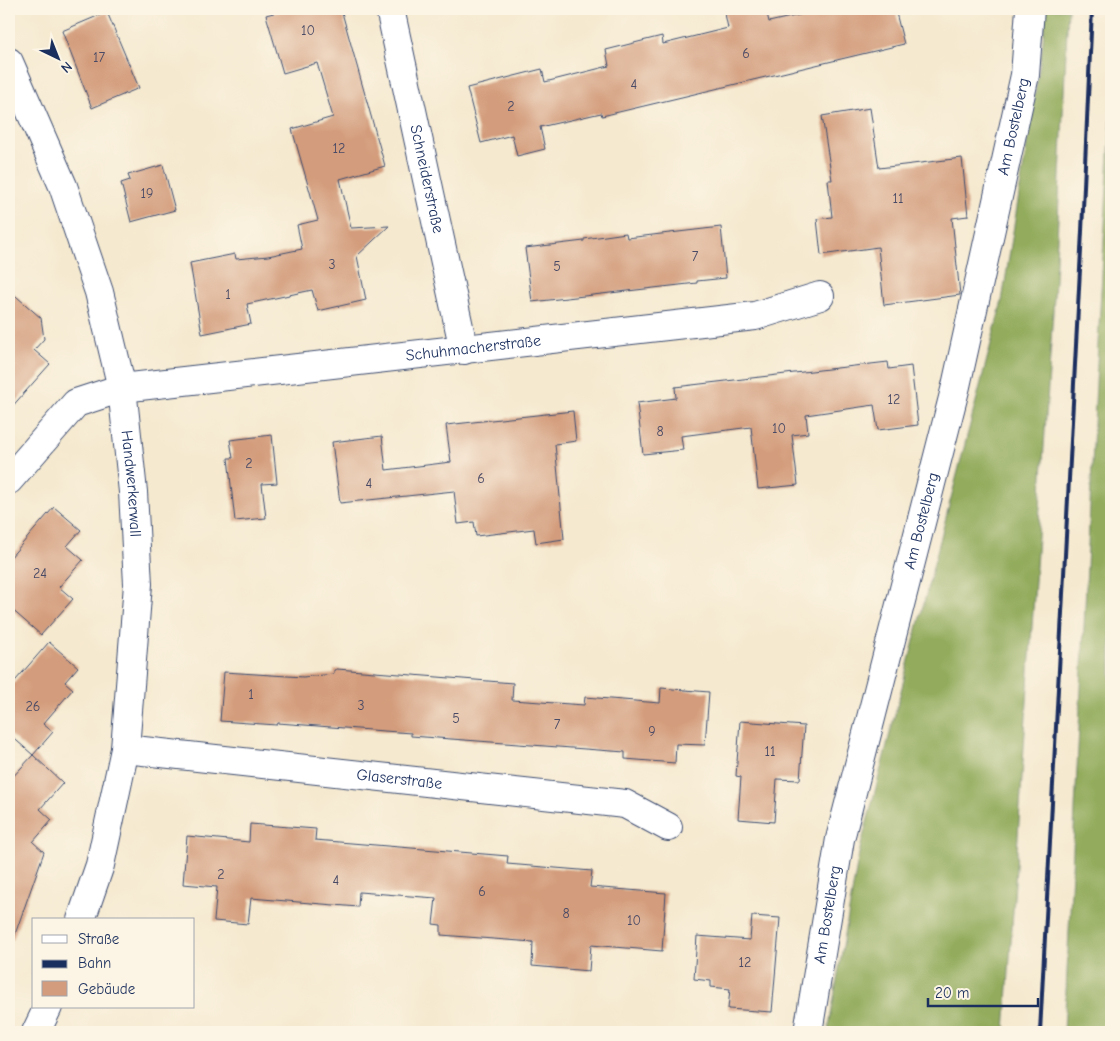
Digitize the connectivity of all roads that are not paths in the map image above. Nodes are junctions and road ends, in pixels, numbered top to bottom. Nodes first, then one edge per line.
1 (390, 9) edge
2 (1030, 9) edge
3 (9, 62) edge
4 (820, 296) dead end
5 (464, 350) junction
6 (122, 388) junction
7 (9, 480) edge
8 (125, 749) junction
9 (668, 827) dead end
10 (82, 918) edge
11 (48, 1008) edge
12 (36, 1032) edge
13 (808, 1032) edge

1 - 5 street, Schneiderstraße
2 - 13 street, Am Bostelberg
3 - 6 street, Handwerkerwall
4 - 5 street, Schuhmacherstraße
5 - 6 street, Schuhmacherstraße
6 - 7 street, Schuhmacherstraße
6 - 8 street, Handwerkerwall
8 - 9 street, Glaserstraße
8 - 10 street, Handwerkerwall
11 - 12 street

